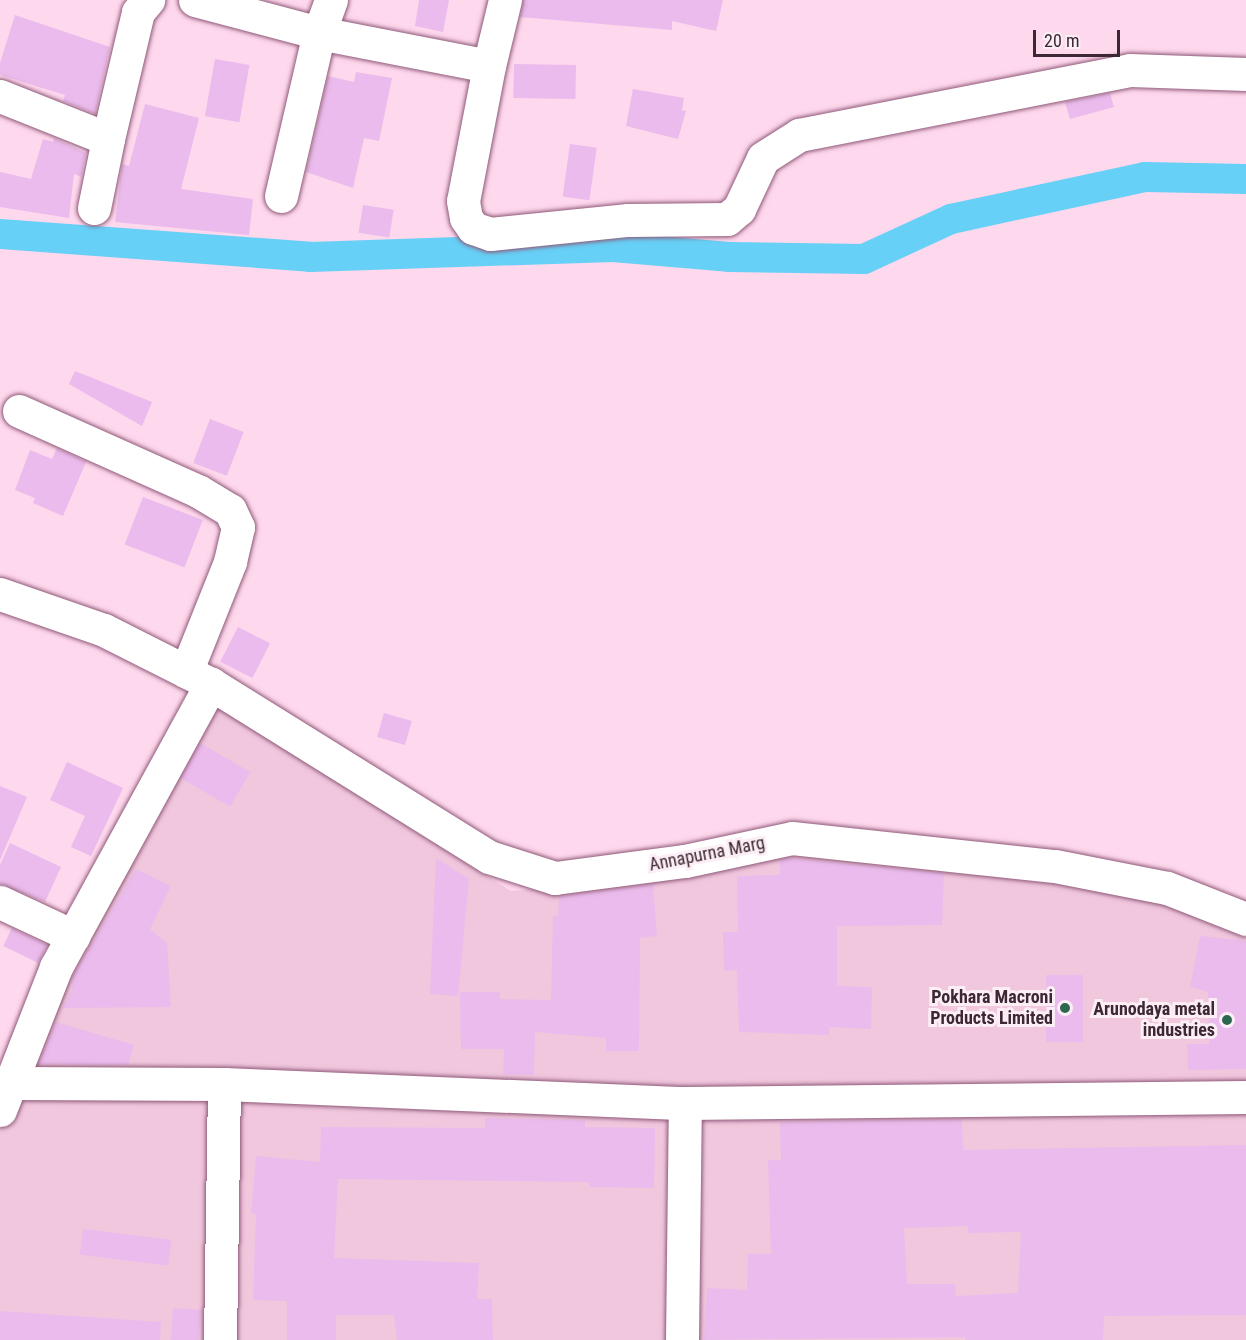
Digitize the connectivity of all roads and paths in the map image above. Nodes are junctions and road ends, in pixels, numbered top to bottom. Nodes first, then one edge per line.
1 (148, 0) edge
2 (195, 0) edge
3 (331, 0) edge
4 (505, 0) edge
5 (319, 33) junction
6 (489, 66) junction
7 (1246, 74) edge
8 (0, 96) edge
9 (108, 138) junction
10 (281, 196) dead end
11 (94, 208) dead end
12 (19, 411) dead end
13 (0, 594) edge
14 (199, 678) junction
15 (0, 902) edge
16 (1246, 919) edge
17 (73, 936) junction
18 (224, 1084) junction
19 (7, 1096) edge
20 (1246, 1096) edge
21 (685, 1103) junction
22 (220, 1340) edge
23 (682, 1340) edge

1 - 9 street
2 - 5 street
3 - 5 street
4 - 6 street
5 - 6 street
5 - 10 street
6 - 7 street
8 - 9 street
9 - 11 street
12 - 14 street
13 - 14 street, Annapurna Marg
14 - 16 street, Annapurna Marg
14 - 17 street
15 - 17 street
17 - 19 street
18 - 19 street
18 - 21 street
18 - 22 street
20 - 21 street
21 - 23 street

